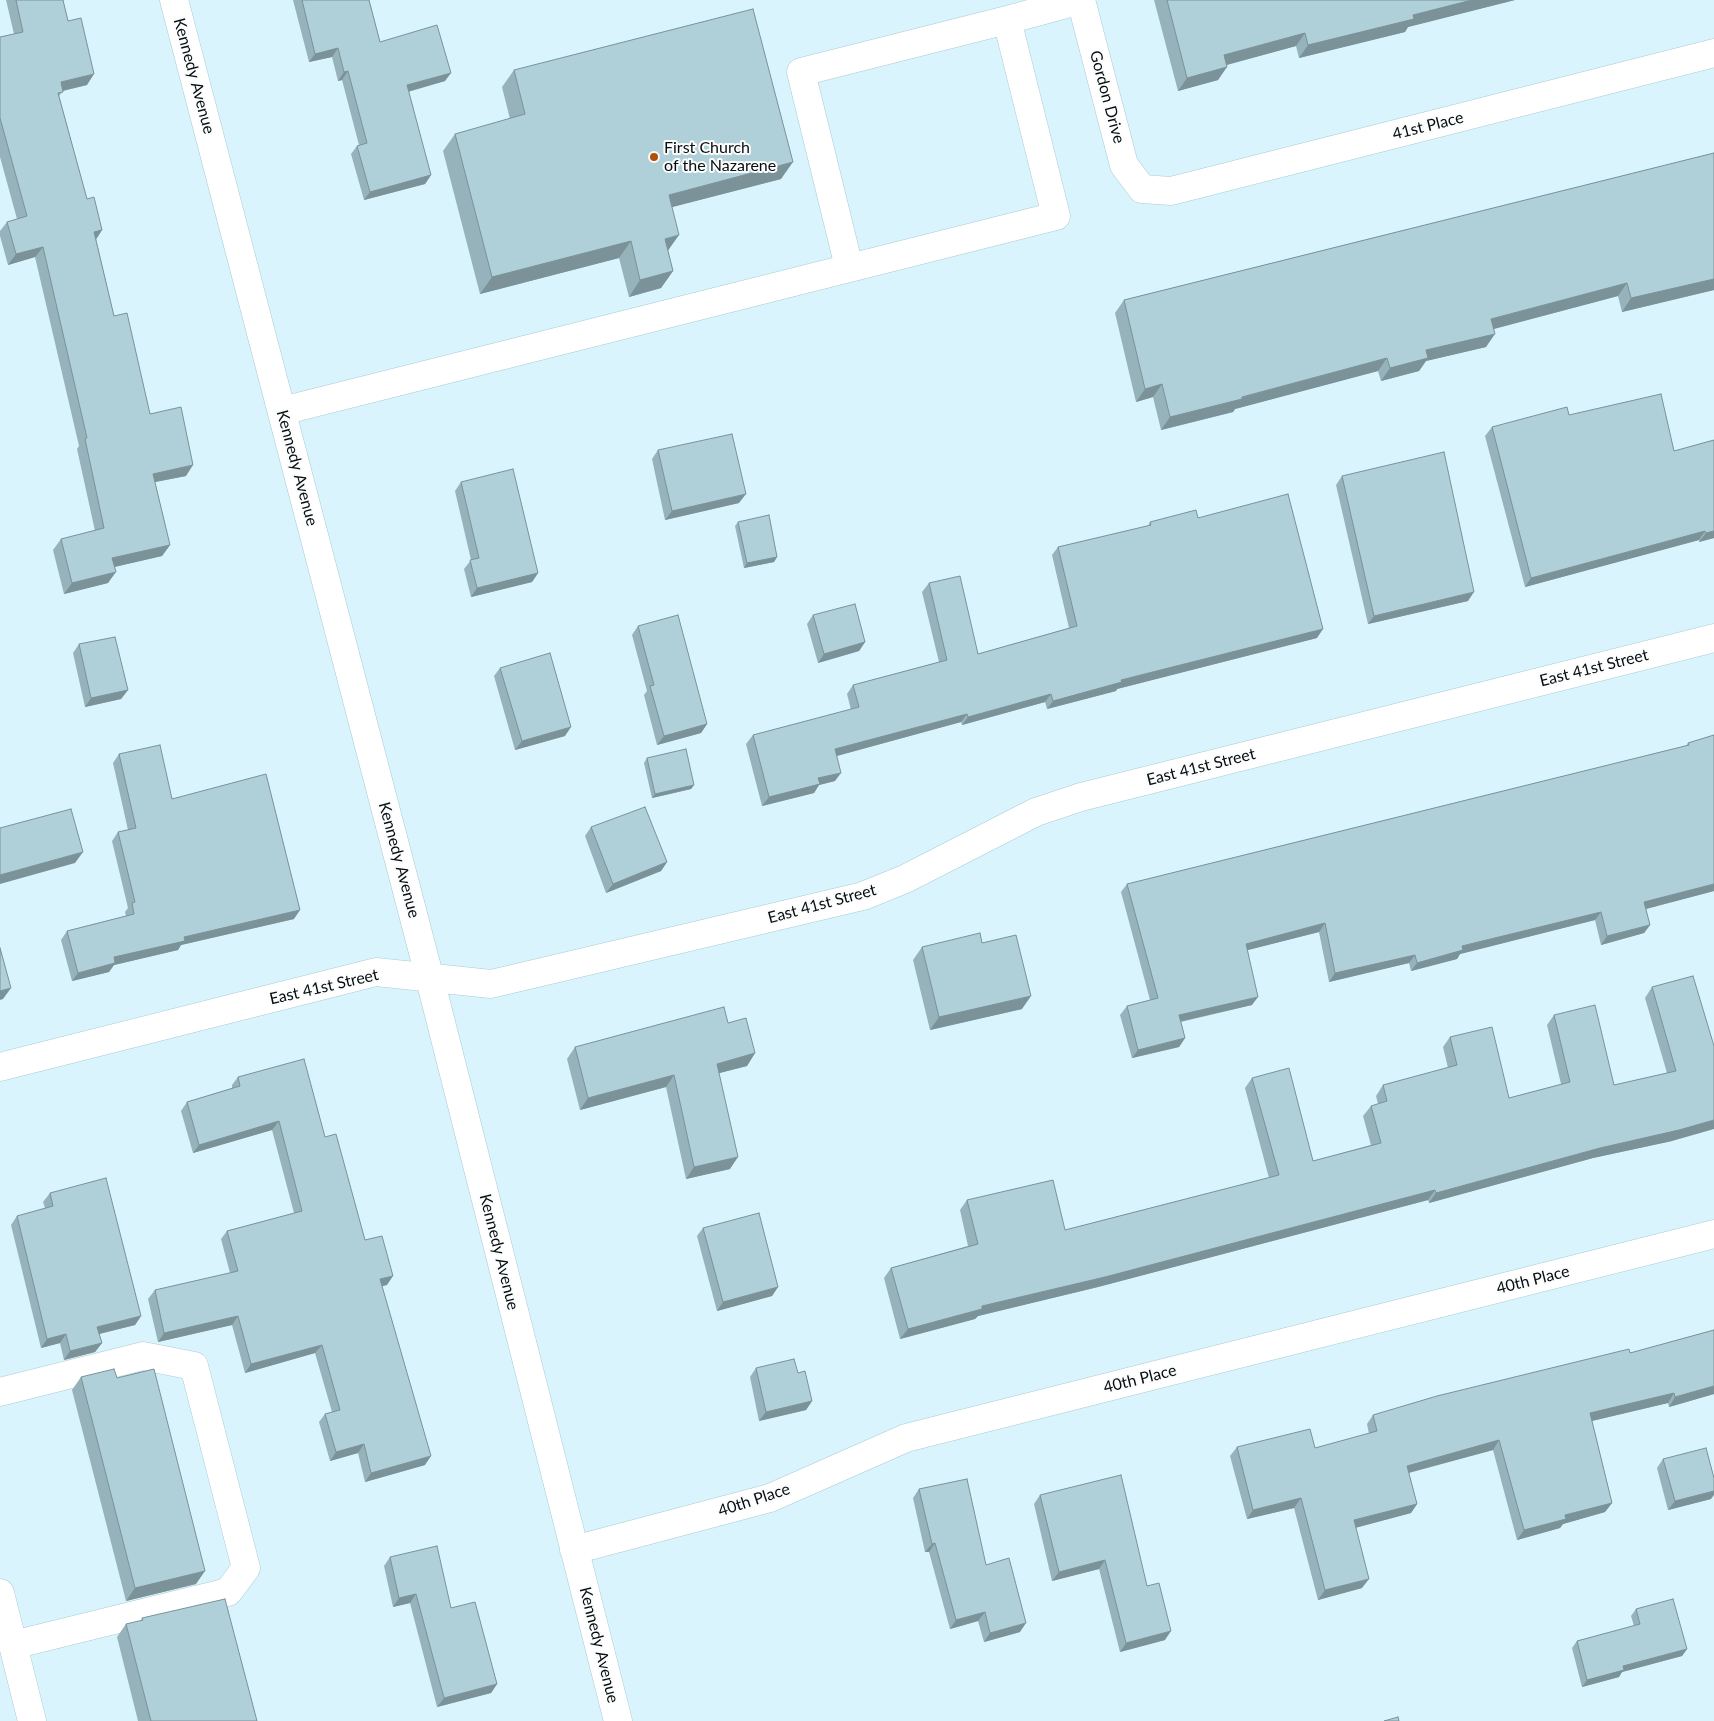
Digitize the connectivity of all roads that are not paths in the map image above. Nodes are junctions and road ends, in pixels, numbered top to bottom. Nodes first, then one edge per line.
1 (174, 0) edge
2 (1081, 0) edge
3 (1007, 20) junction
4 (1714, 53) edge
5 (1142, 189) joint
6 (849, 267) junction
7 (282, 411) junction
8 (1714, 638) edge
9 (430, 978) junction
10 (0, 1067) edge
11 (1714, 1234) edge
12 (0, 1392) edge
13 (574, 1550) junction
14 (0, 1593) edge
15 (13, 1645) junction
16 (32, 1721) edge
17 (618, 1721) edge

1 - 7 street, Kennedy Avenue
2 - 3 street
2 - 5 street, Gordon Drive
3 - 6 street
3 - 6 street
4 - 5 street, 41st Place
6 - 7 street
7 - 9 street, Kennedy Avenue
8 - 9 street, East 41st Street
9 - 10 street, East 41st Street
9 - 13 street, Kennedy Avenue
11 - 13 street, 40th Place
12 - 15 street
13 - 17 street, Kennedy Avenue
14 - 15 street
15 - 16 street

